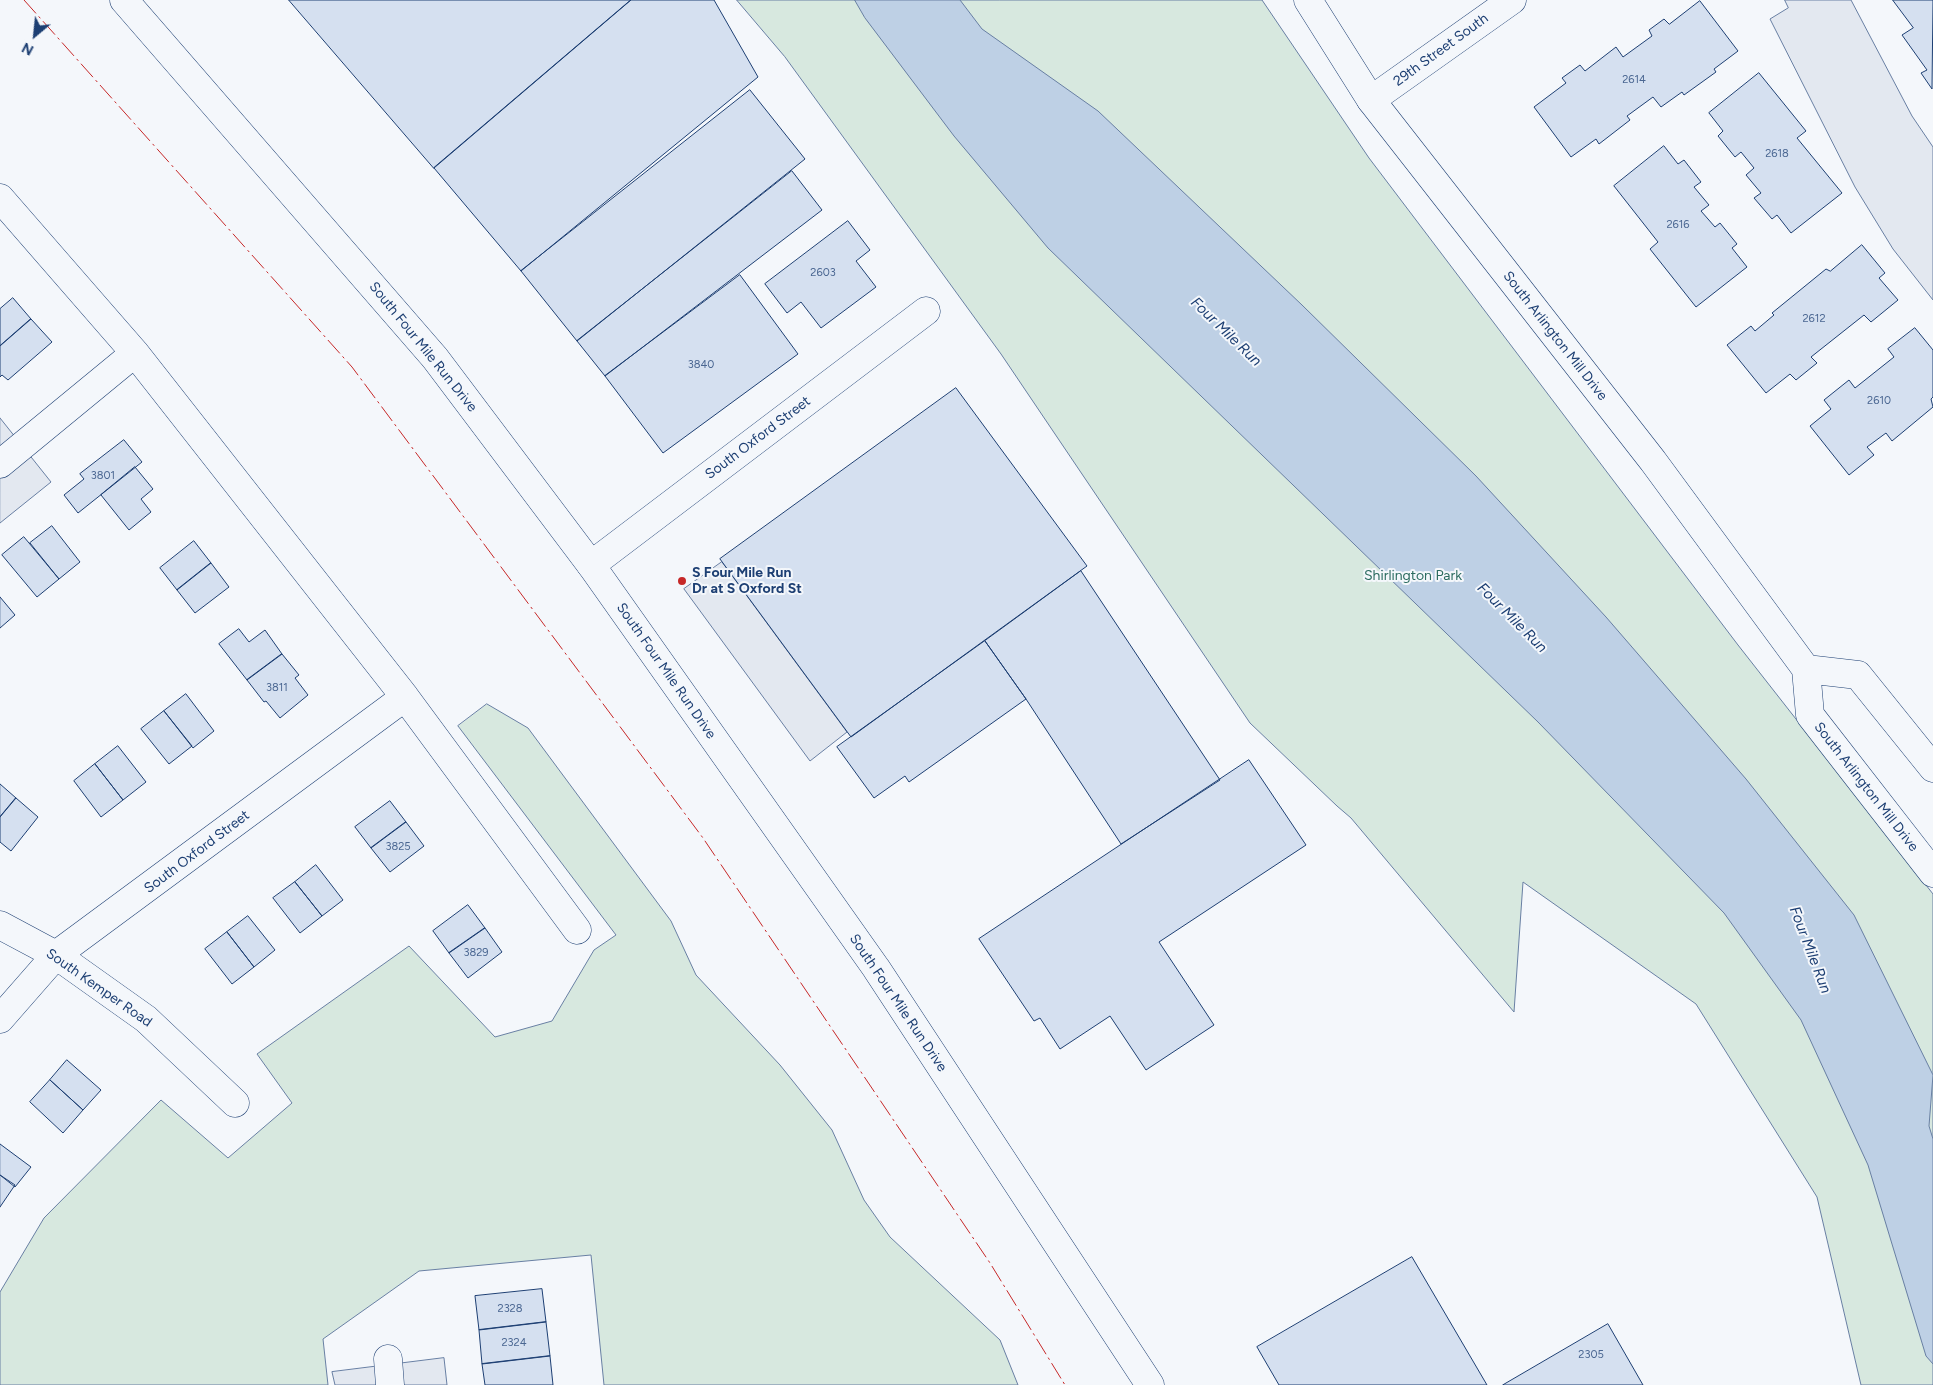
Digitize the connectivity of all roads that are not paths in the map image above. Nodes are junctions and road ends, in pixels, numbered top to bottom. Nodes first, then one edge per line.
1 (124, 0) edge
2 (1308, 0) edge
3 (1512, 0) edge
4 (1371, 100) junction
5 (0, 198) edge
6 (926, 311) dead end
7 (135, 352) junction
8 (0, 464) edge
9 (591, 564) junction
10 (1806, 669) junction
11 (405, 697) junction
12 (1933, 768) edge
13 (1933, 873) edge
14 (0, 924) edge
15 (577, 930) dead end
16 (56, 955) junction
17 (0, 1019) edge
18 (235, 1103) dead end
19 (1150, 1385) edge

1 - 9 street, South Four Mile Run Drive
2 - 4 street, South Arlington Mill Drive
3 - 4 street, 29th Street South
4 - 10 street, South Arlington Mill Drive
5 - 7 street
6 - 9 street, South Oxford Street
7 - 8 street
7 - 11 street
9 - 19 street, South Four Mile Run Drive
10 - 12 street
10 - 13 street, South Arlington Mill Drive
11 - 15 street
11 - 16 street, South Oxford Street
14 - 16 street, South Kemper Road
16 - 17 street, South Oxford Street
16 - 18 street, South Kemper Road

